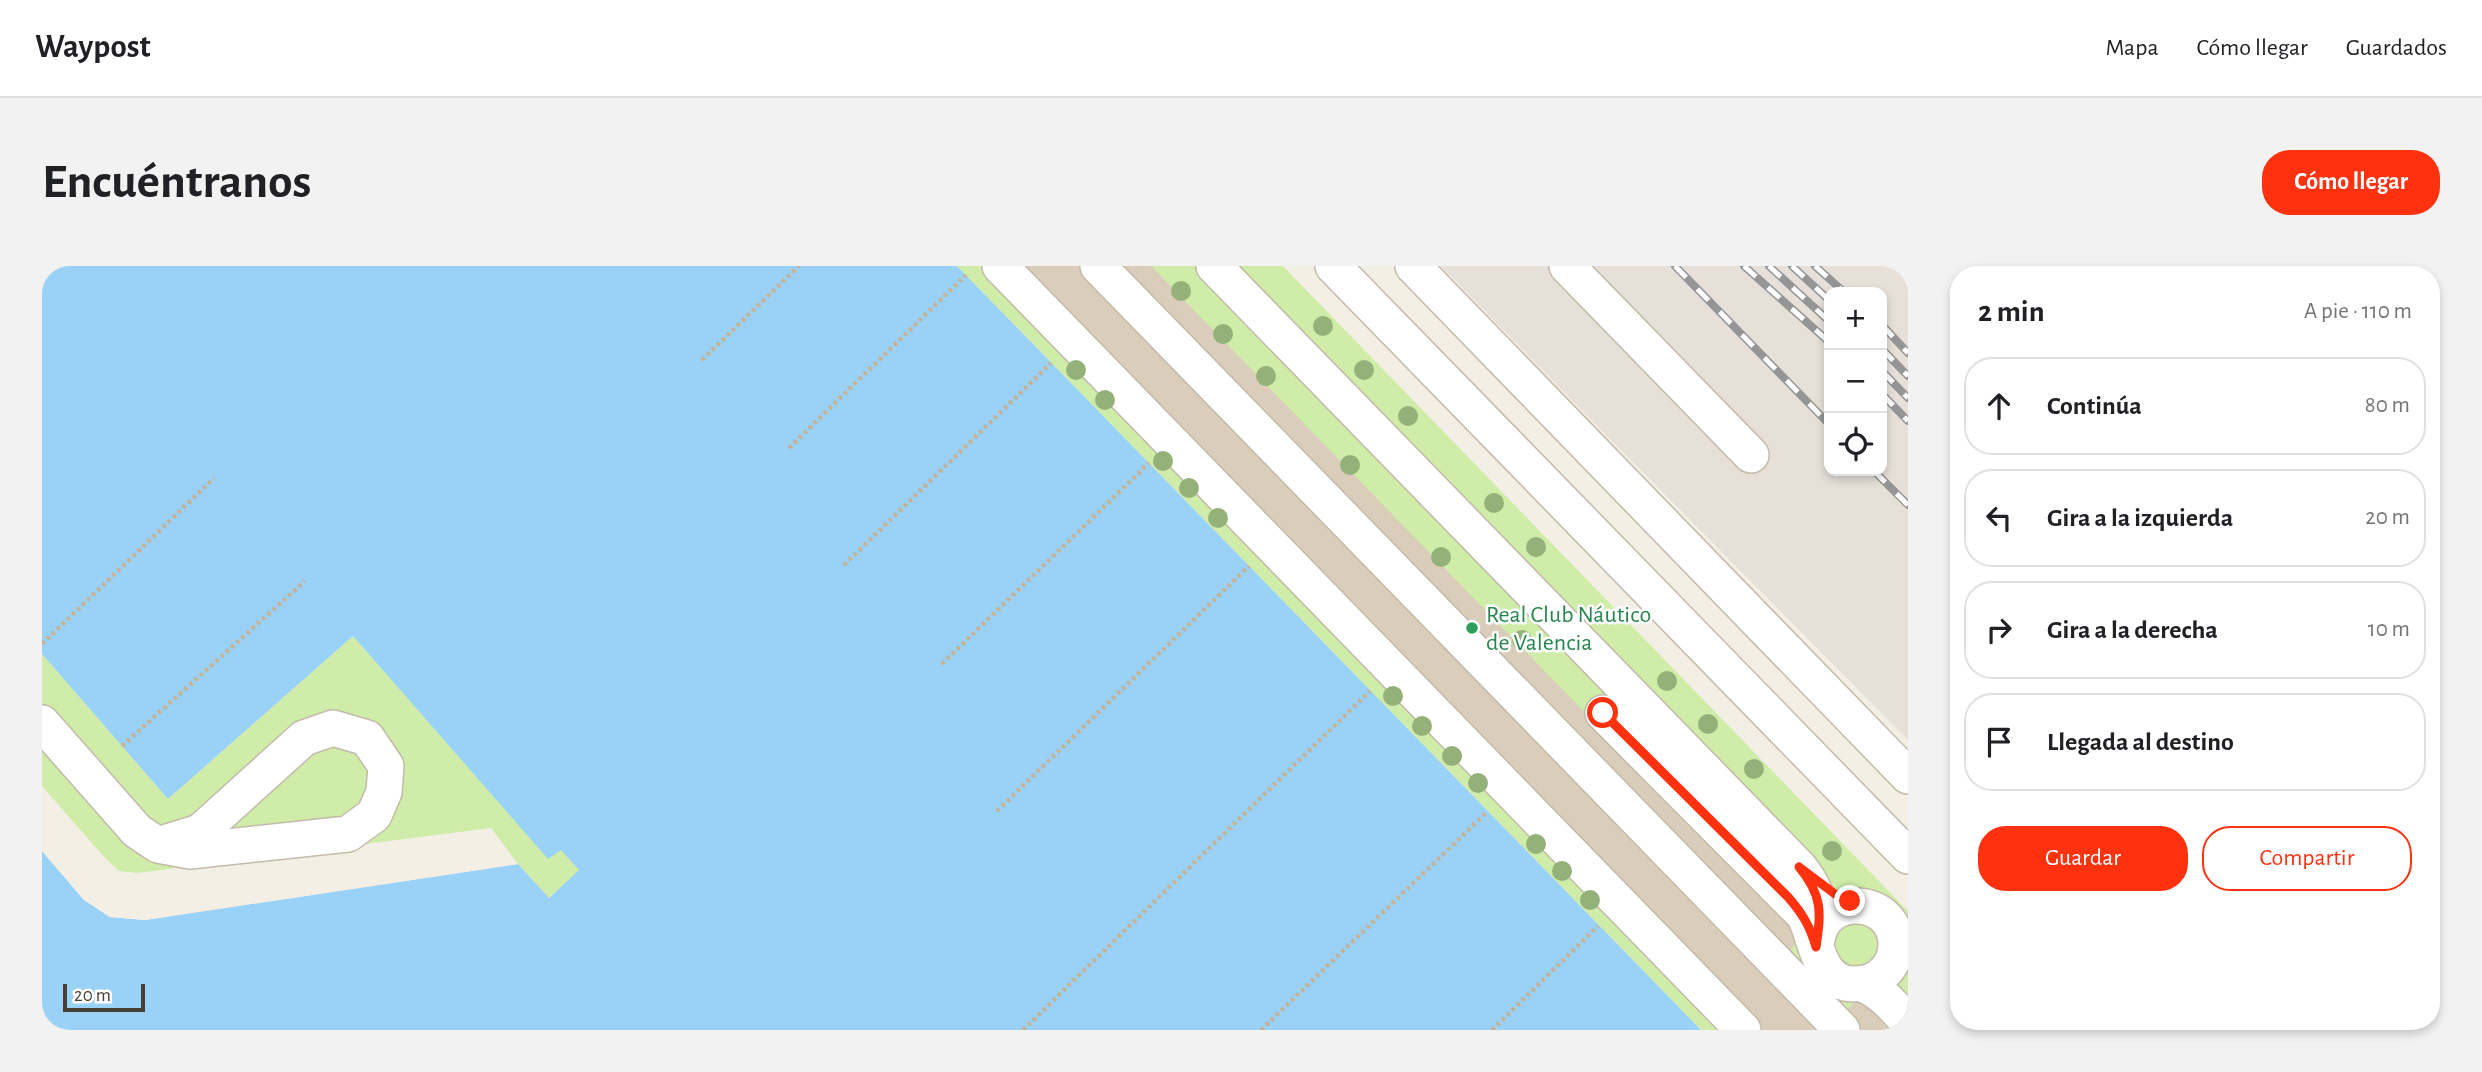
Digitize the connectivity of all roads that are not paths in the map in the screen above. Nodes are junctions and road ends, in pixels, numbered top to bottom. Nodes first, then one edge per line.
1 (1000, 266) edge
2 (1098, 266) edge
3 (1214, 266) edge
4 (1333, 266) edge
5 (1413, 266) edge
6 (1567, 266) edge
7 (1751, 455) dead end
8 (1603, 713) dead end
9 (42, 723) edge
10 (1908, 776) edge
11 (158, 845) junction
12 (1908, 856) edge
13 (1799, 867) junction
14 (1870, 907) junction
15 (1818, 938) junction
16 (1889, 980) edge
17 (1908, 1022) edge
18 (1743, 1030) edge
19 (1842, 1030) edge

1 - 18 street
2 - 19 street
3 - 13 street
4 - 12 street
5 - 10 street
6 - 7 street
8 - 15 street
9 - 11 street
11 - 11 street
13 - 14 street
13 - 15 street
14 - 15 street
14 - 16 street
15 - 16 street
16 - 17 street

